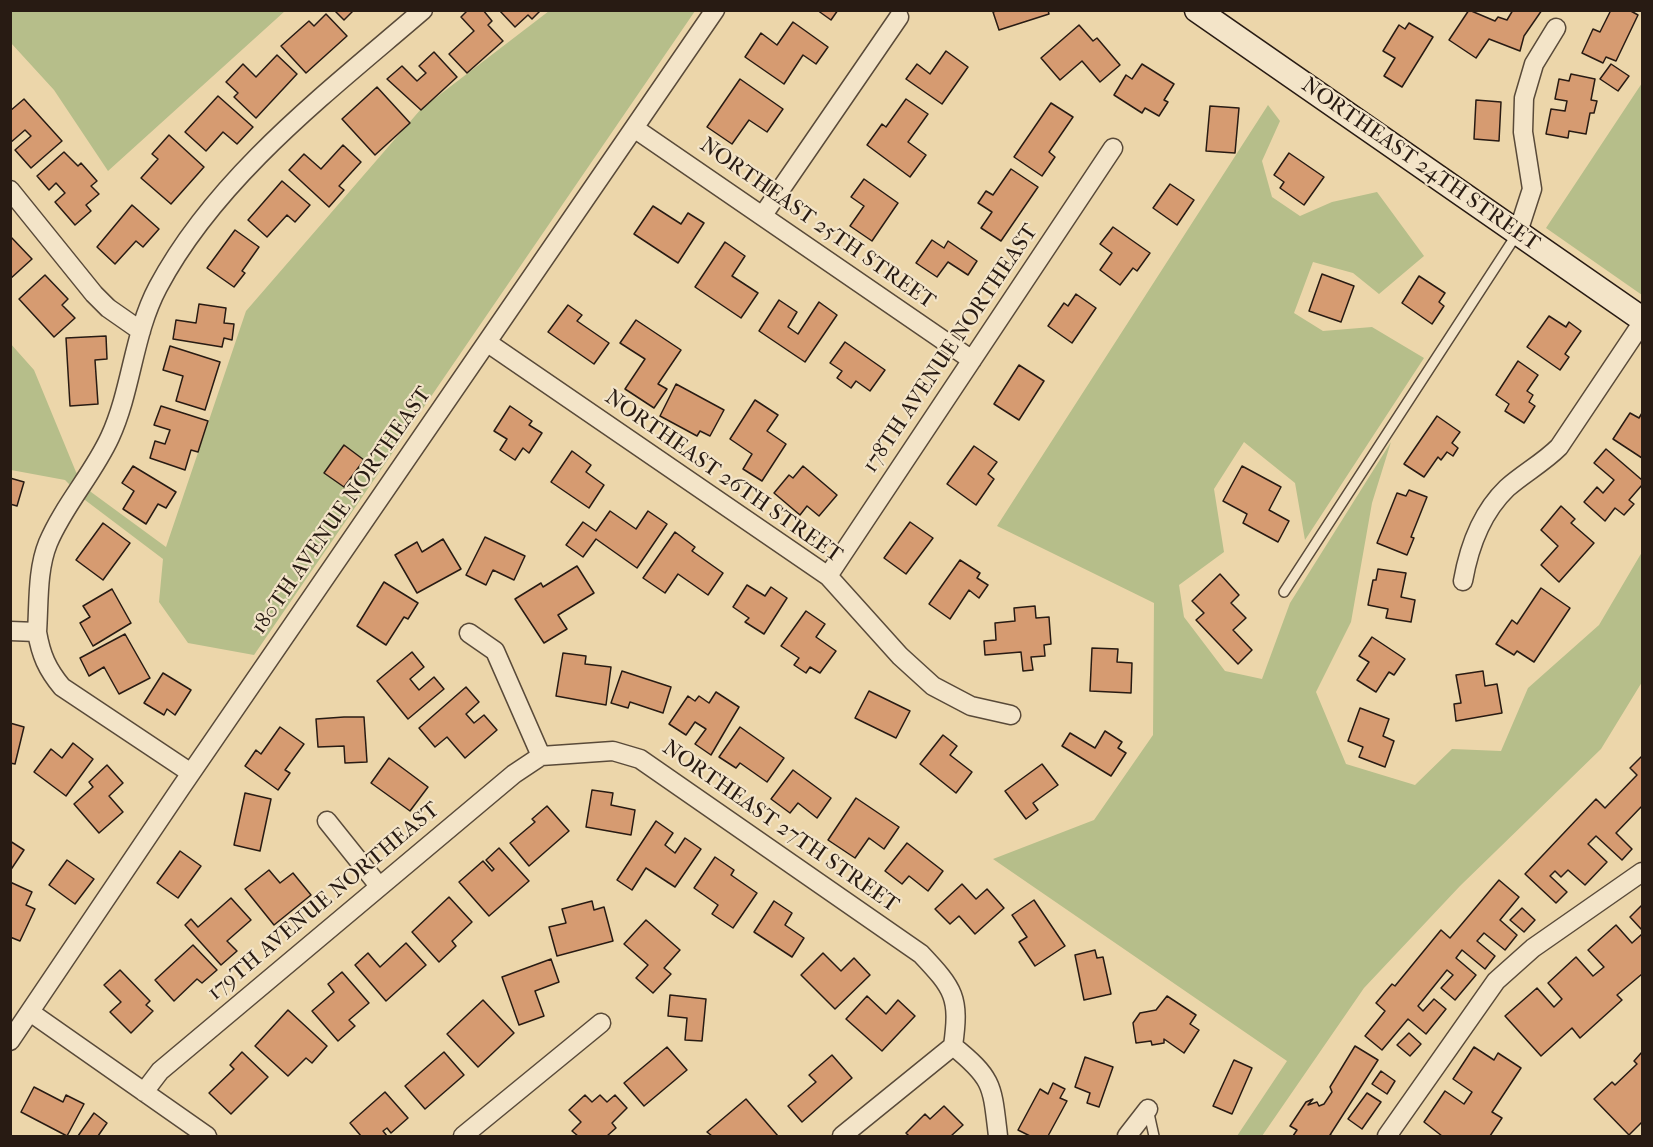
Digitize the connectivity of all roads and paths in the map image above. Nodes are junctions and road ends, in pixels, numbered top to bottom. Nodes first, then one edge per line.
1 (423, 10) edge
2 (715, 10) edge
3 (1197, 10) edge
4 (899, 16) dead end
5 (1556, 28) dead end
6 (634, 128) junction
7 (1113, 148) dead end
8 (10, 190) edge
9 (763, 215) junction
10 (1518, 232) junction
11 (1642, 318) edge
12 (1642, 323) edge
13 (141, 331) junction
14 (488, 343) junction
15 (972, 360) junction
16 (828, 576) junction
17 (1463, 581) dead end
18 (1284, 592) dead end
19 (10, 631) edge
20 (37, 632) junction
21 (469, 633) dead end
22 (1011, 715) dead end
23 (542, 756) junction
24 (191, 773) junction
25 (327, 820) dead end
26 (1642, 872) edge
27 (379, 886) junction
28 (30, 1012) junction
29 (601, 1023) dead end
30 (10, 1041) edge
31 (953, 1046) junction
32 (144, 1092) junction
33 (1148, 1109) joint
34 (207, 1137) edge
35 (464, 1137) edge
36 (842, 1137) edge
37 (998, 1137) edge
38 (1127, 1137) edge
39 (1154, 1137) edge
40 (1387, 1137) edge

1 - 13 street
2 - 6 street, 180TH AVENUE NORTHEAST
3 - 10 main road, NORTHEAST 24TH STREET
4 - 9 street
5 - 10 street
6 - 9 street, NORTHEAST 25TH STREET
6 - 14 street, 180TH AVENUE NORTHEAST
7 - 15 street, 178TH AVENUE NORTHEAST
8 - 13 street
9 - 15 street, NORTHEAST 25TH STREET
10 - 11 main road, NORTHEAST 24TH STREET
10 - 18 lane
12 - 17 street
13 - 20 street
14 - 16 street, NORTHEAST 26TH STREET
14 - 24 street, 180TH AVENUE NORTHEAST
15 - 16 street, 178TH AVENUE NORTHEAST
16 - 22 street, NORTHEAST 26TH STREET
19 - 20 street
20 - 24 street
21 - 23 street
23 - 27 street, 179TH AVENUE NORTHEAST
23 - 31 street, NORTHEAST 27TH STREET
24 - 28 street, 180TH AVENUE NORTHEAST
25 - 27 street
26 - 40 street
27 - 32 street, 179TH AVENUE NORTHEAST
28 - 30 street, 180TH AVENUE NORTHEAST
28 - 32 street
29 - 35 street
31 - 36 street
31 - 37 street
32 - 34 street
33 - 38 street
33 - 39 lane

